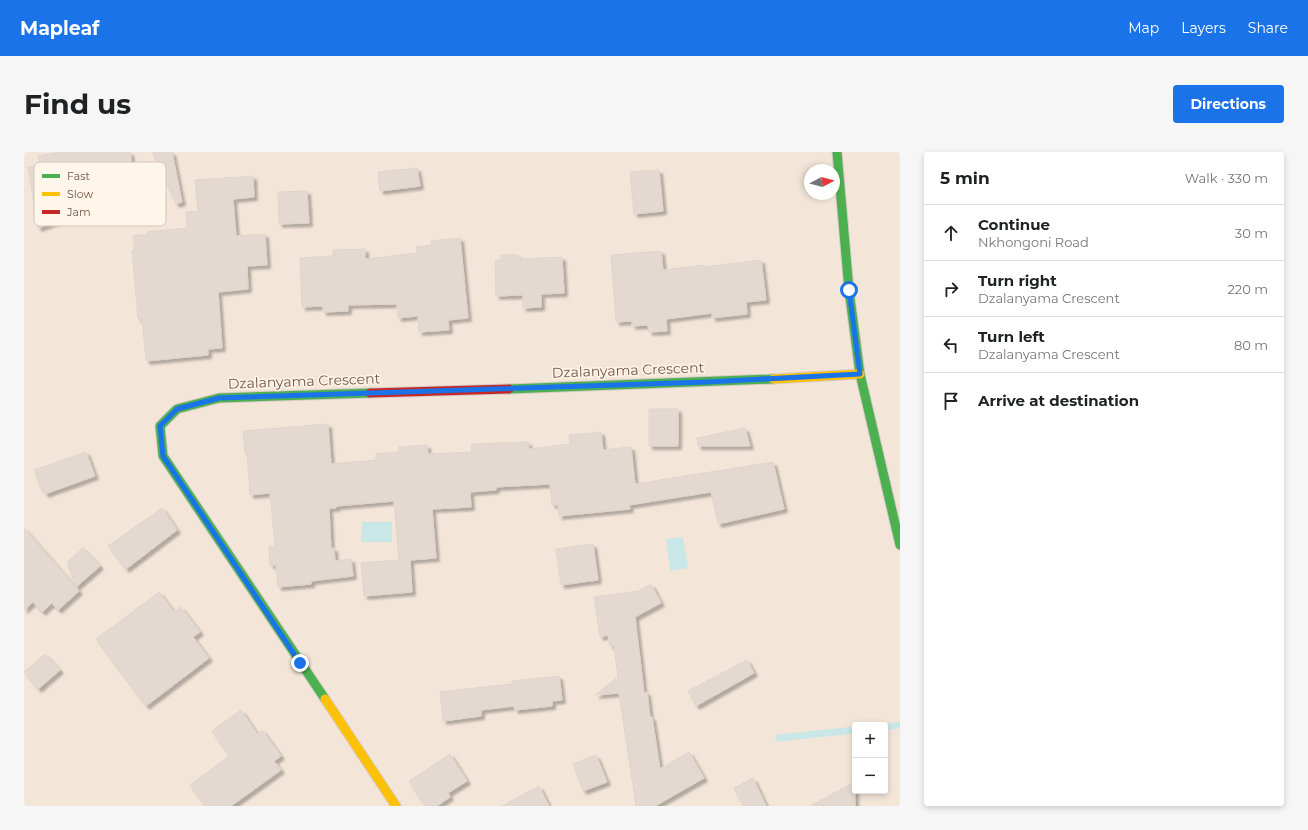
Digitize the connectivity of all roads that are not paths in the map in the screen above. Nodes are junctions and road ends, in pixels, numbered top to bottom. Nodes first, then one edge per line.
1 (837, 152) edge
2 (860, 374) junction
3 (900, 545) edge
4 (396, 806) edge

1 - 2 street
2 - 3 street
2 - 4 street, Dzalanyama Crescent

